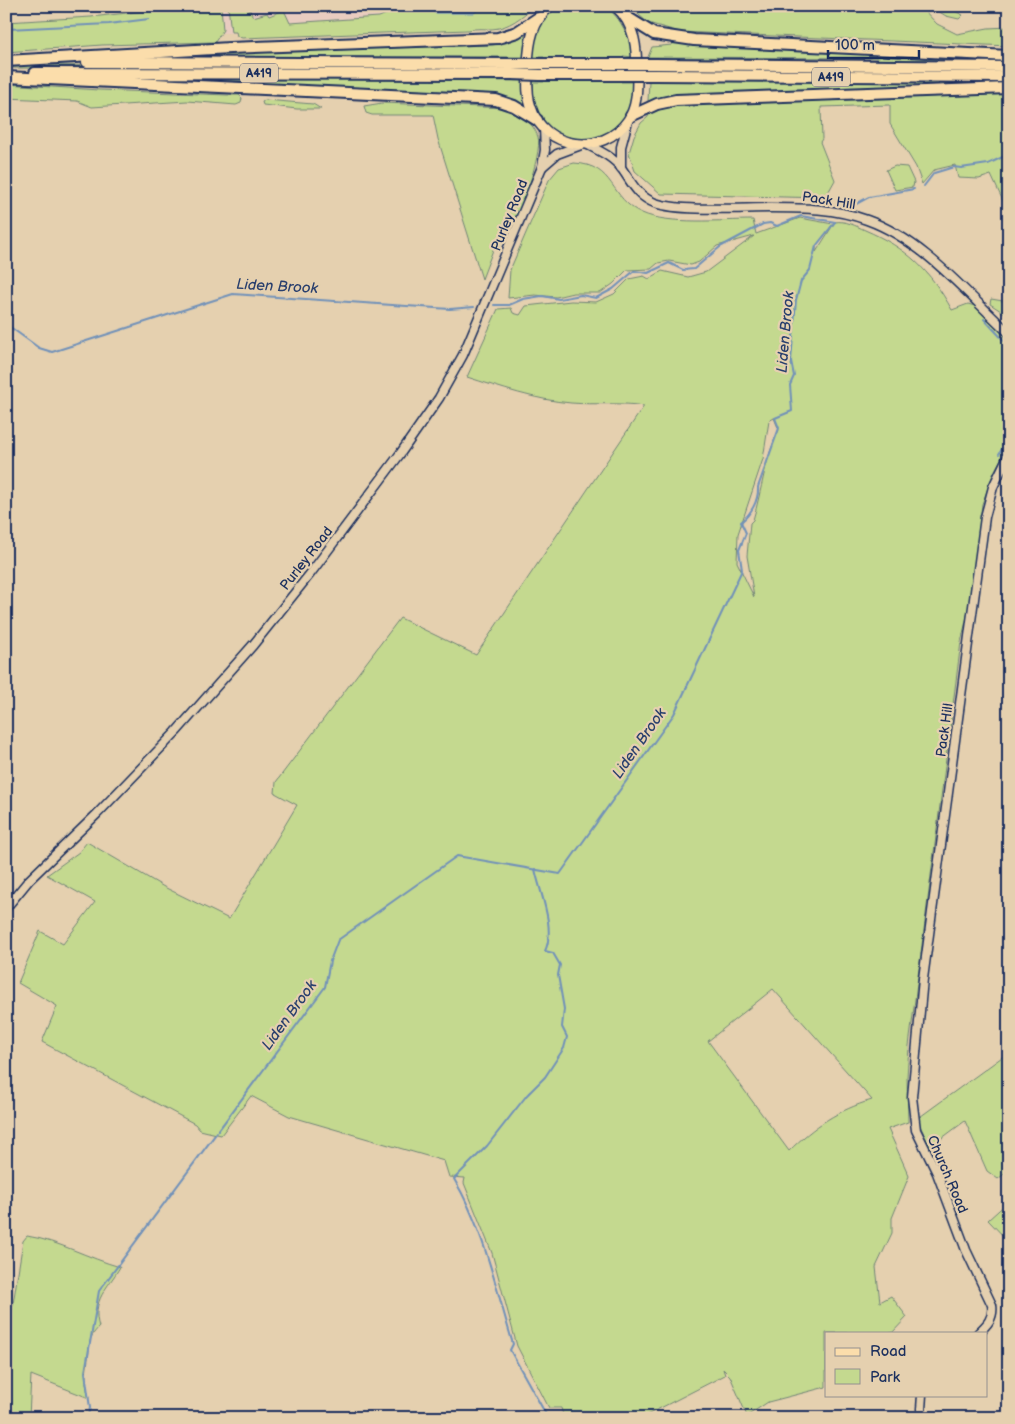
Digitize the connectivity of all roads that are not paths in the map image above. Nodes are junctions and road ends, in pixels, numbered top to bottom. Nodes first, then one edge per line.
1 (550, 6) edge
2 (615, 6) edge
3 (625, 16) junction
4 (538, 18) junction
5 (1009, 56) edge
6 (6, 61) edge
7 (1009, 66) edge
8 (512, 69) junction
9 (540, 69) junction
10 (6, 73) edge
11 (6, 77) edge
12 (1009, 77) edge
13 (1009, 88) edge
14 (629, 119) junction
15 (540, 124) junction
16 (585, 145) junction
17 (542, 167) junction
18 (621, 168) junction
19 (1009, 333) edge
20 (1009, 454) edge
21 (6, 908) edge
22 (919, 1013) joint
23 (979, 1332) edge
24 (922, 1396) edge
25 (923, 1418) edge

1 - 4 main road
2 - 3 main road
3 - 5 highway, A419
3 - 14 main road
4 - 6 highway, A419
4 - 15 main road
6 - 8 highway, A419
7 - 9 highway, A419, bridge
8 - 9 highway, A419, bridge
8 - 10 highway, A419
9 - 12 highway, A419, bridge
11 - 15 highway, A419
13 - 14 highway, A419
14 - 16 main road
14 - 18 street
15 - 16 main road
15 - 17 street, Purley Road
16 - 17 street, Purley Road
16 - 18 street, Pack Hill
17 - 21 street, Purley Road
18 - 19 street, Pack Hill
20 - 22 street, Pack Hill
22 - 23 street, Church Road
24 - 25 street

